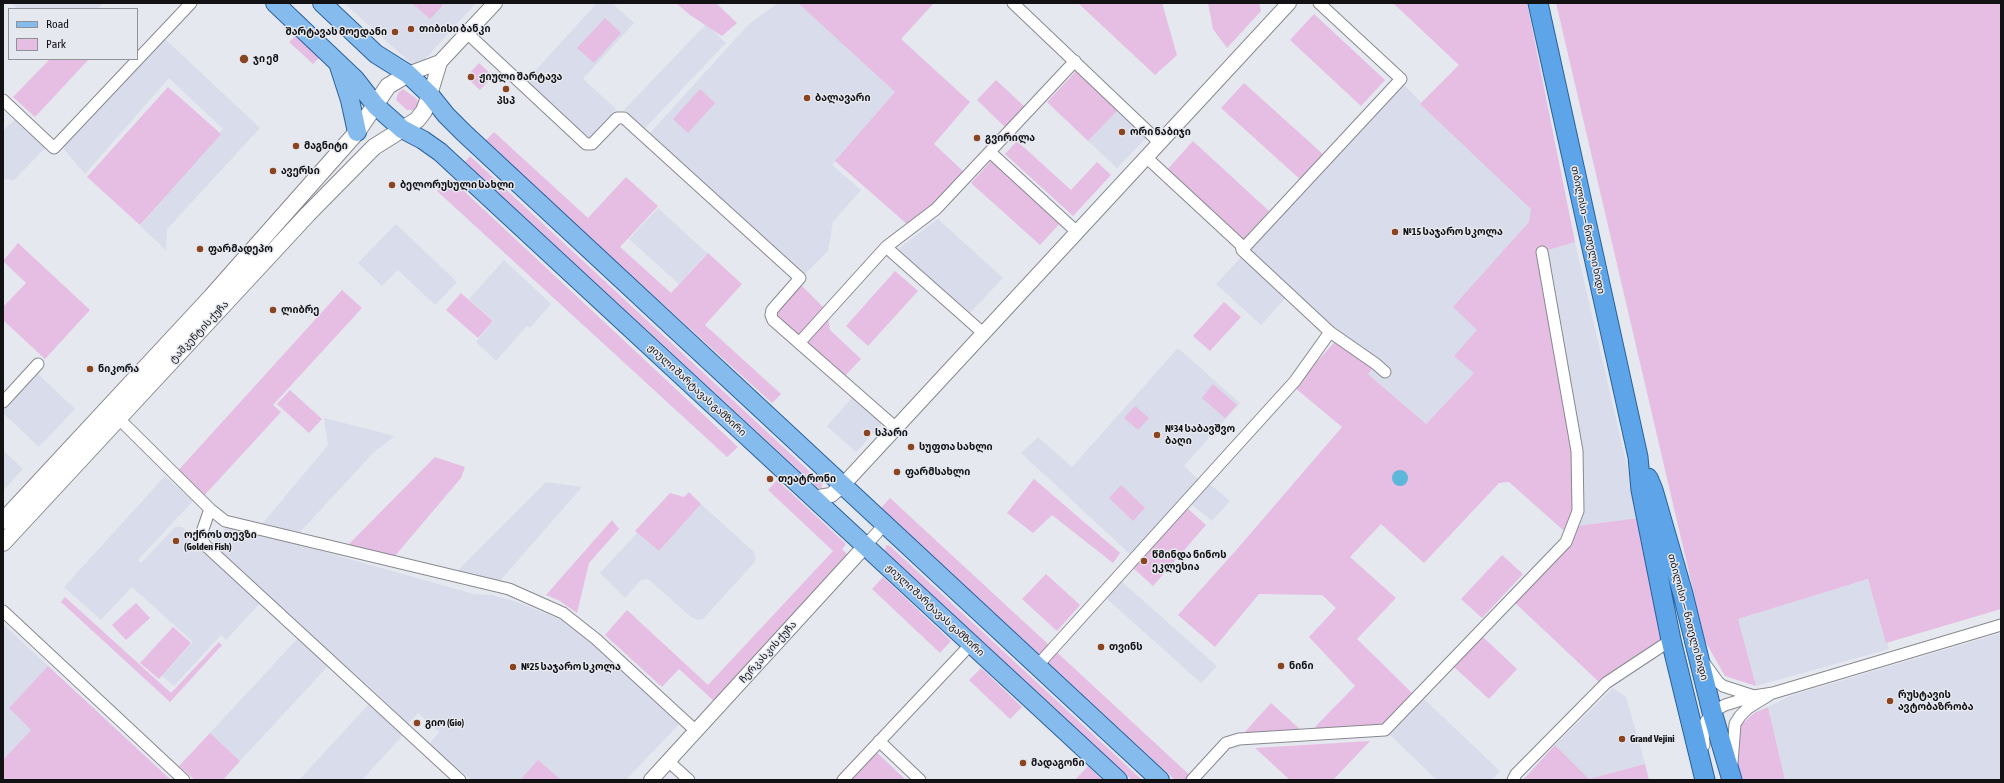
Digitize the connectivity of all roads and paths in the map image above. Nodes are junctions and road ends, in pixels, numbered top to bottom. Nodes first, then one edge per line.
1 (191, 3) edge
2 (275, 3) edge
3 (322, 3) edge
4 (495, 3) edge
5 (1013, 3) edge
6 (1289, 3) edge
7 (1319, 3) edge
8 (1538, 3) edge
9 (467, 33) junction
10 (138, 59) edge
11 (137, 60) edge
12 (1075, 61) junction
13 (440, 62) junction
14 (338, 63) junction
15 (408, 74) junction
16 (430, 95) junction
17 (3, 100) edge
18 (376, 106) junction
19 (402, 128) junction
20 (357, 132) junction
21 (1160, 142) junction
22 (990, 152) junction
23 (1146, 157) junction
24 (1077, 232) junction
25 (886, 247) junction
26 (1242, 250) junction
27 (1542, 252) dead end
28 (1330, 332) junction
29 (983, 333) junction
30 (799, 343) junction
31 (38, 364) dead end
32 (1385, 372) dead end
33 (3, 402) edge
34 (113, 413) junction
35 (896, 428) junction
36 (1638, 456) junction
37 (843, 485) junction
38 (813, 498) junction
39 (210, 509) junction
40 (836, 519) junction
41 (3, 521) edge
42 (885, 524) junction
43 (3, 543) edge
44 (865, 546) junction
45 (3, 611) edge
46 (2001, 625) edge
47 (1671, 640) junction
48 (971, 644) junction
49 (1699, 654) junction
50 (1037, 666) junction
51 (1773, 692) junction
52 (1754, 696) junction
53 (1712, 712) junction
54 (696, 731) junction
55 (879, 741) junction
56 (668, 762) junction
57 (184, 780) edge
58 (460, 780) edge
59 (651, 780) edge
60 (688, 780) edge
61 (843, 780) edge
62 (920, 780) edge
63 (1118, 780) edge
64 (1160, 780) edge
65 (1192, 780) edge
66 (1513, 780) edge
67 (1707, 780) edge
68 (1732, 780) edge

1 - 10 street
2 - 14 main road, ჟიული შარტავას გამზირი
3 - 15 main road
4 - 9 street
5 - 12 street
6 - 21 street
7 - 26 street
8 - 36 highway, თბილისი — წითელი ხიდი
9 - 13 street
9 - 30 street
11 - 17 street
12 - 21 street
12 - 22 street
13 - 15 street
13 - 16 street
14 - 18 main road, ჟიული შარტავას გამზირი
14 - 20 main road
15 - 16 main road
15 - 18 main road
16 - 19 main road
16 - 37 main road
18 - 19 main road, ჟიული შარტავას გამზირი
18 - 20 main road, ტაშკენტის ქუჩა
19 - 34 main road, ტაშკენტის ქუჩა
19 - 38 main road, ჟიული შარტავას გამზირი
20 - 34 main road, ტაშკენტის ქუჩა
21 - 23 street
22 - 24 street
22 - 25 street
23 - 24 street
23 - 26 street
24 - 29 street
25 - 29 street
25 - 30 street
26 - 28 street
27 - 65 street
28 - 32 street
28 - 50 street
29 - 35 street
30 - 35 street
31 - 33 street
34 - 39 street
34 - 41 main road, ტაშკენტის ქუჩა
34 - 43 main road, ტაშკენტის ქუჩა
35 - 37 street
36 - 47 highway, თბილისი — წითელი ხიდი
36 - 49 highway, თბილისი — წითელი ხიდი
37 - 38 street
37 - 40 street
37 - 42 main road
38 - 40 main road, ჟიული შარტავას გამზირი
39 - 54 street
39 - 58 street
40 - 44 main road, ჟიული შარტავას გამზირი
42 - 44 street, ჩერკასკის ქუჩა
42 - 50 main road
44 - 48 main road, ჟიული შარტავას გამზირი
44 - 54 street, ჩერკასკის ქუჩა
45 - 57 street
46 - 51 street
47 - 66 street
47 - 67 highway, თბილისი — წითელი ხიდი
48 - 55 street
48 - 63 main road, ჟიული შარტავას გამზირი
49 - 52 street
49 - 53 highway, თბილისი — წითელი ხიდი
50 - 64 main road
51 - 52 street
51 - 68 street
52 - 53 street
53 - 67 street
53 - 68 highway, თბილისი — წითელი ხიდი
54 - 56 street, ჩერკასკის ქუჩა
55 - 61 street
55 - 62 street
56 - 59 street, ჩერკასკის ქუჩა
56 - 60 street

